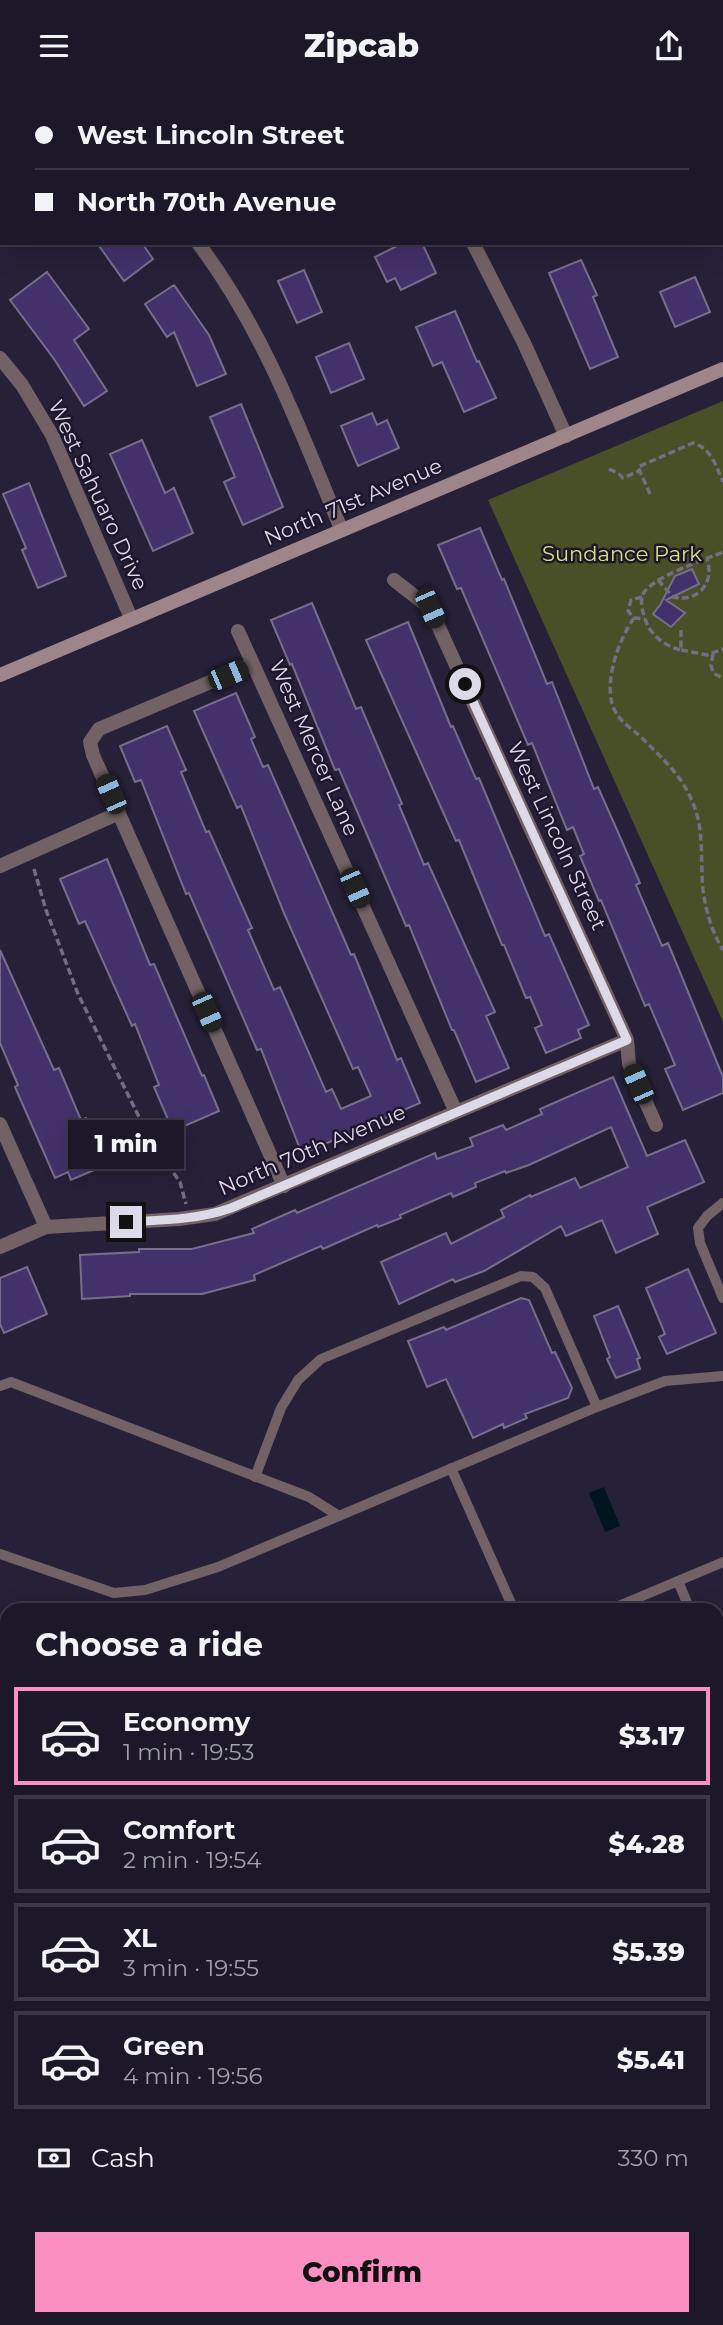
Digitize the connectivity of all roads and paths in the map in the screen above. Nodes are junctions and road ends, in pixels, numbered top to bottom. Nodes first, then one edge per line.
1 (199, 245) edge
2 (474, 245) edge
3 (0, 358) edge
4 (723, 369) edge
5 (566, 436) junction
6 (610, 469) dead end
7 (639, 471) junction
8 (723, 482) edge
9 (650, 494) dead end
10 (341, 529) junction
11 (723, 552) edge
12 (707, 559) junction
13 (394, 580) dead end
14 (658, 580) junction
15 (642, 597) junction
16 (131, 618) junction
17 (634, 618) junction
18 (646, 619) junction
19 (681, 630) dead end
20 (238, 631) dead end
21 (723, 649) edge
22 (681, 650) junction
23 (713, 654) junction
24 (253, 664) junction
25 (0, 675) edge
26 (723, 678) edge
27 (119, 813) junction
28 (29, 853) junction
29 (0, 866) edge
30 (723, 950) edge
31 (627, 1040) junction
32 (456, 1112) junction
33 (0, 1124) edge
34 (656, 1125) dead end
35 (284, 1186) junction
36 (723, 1203) edge
37 (188, 1217) junction
38 (46, 1227) junction
39 (0, 1247) edge
40 (723, 1298) edge
41 (723, 1376) edge
42 (0, 1386) edge
43 (597, 1407) junction
44 (451, 1468) junction
45 (255, 1477) junction
46 (339, 1516) junction
47 (0, 1554) edge
48 (723, 1562) edge
49 (678, 1581) junction
50 (511, 1603) edge
51 (626, 1603) edge
52 (687, 1603) edge

1 - 10 street
2 - 5 street
3 - 16 street, West Sahuaro Drive
4 - 5 street, North 71st Avenue
5 - 10 street, North 71st Avenue
6 - 7 path
7 - 8 path
7 - 9 path
10 - 16 street, North 71st Avenue
11 - 12 path
12 - 14 path
12 - 14 path
13 - 31 street, West Lincoln Street
14 - 15 path
15 - 17 path
15 - 18 path
16 - 25 street, North 71st Avenue
17 - 18 path
17 - 30 path
18 - 22 path
19 - 22 path
20 - 24 street, West Mercer Lane
21 - 23 path
22 - 23 path
23 - 26 path
24 - 27 street
24 - 32 street, West Mercer Lane
27 - 28 street
27 - 35 street
28 - 29 street
28 - 37 path
31 - 32 street, North 70th Avenue
31 - 34 street, West Lincoln Street
32 - 35 street, North 70th Avenue
33 - 38 street
35 - 37 street, North 70th Avenue
36 - 40 lane
37 - 38 street, North 70th Avenue
38 - 39 street, North 70th Avenue
41 - 43 lane
42 - 45 lane
43 - 44 lane
43 - 45 lane
44 - 46 lane
44 - 50 lane
45 - 46 lane
46 - 47 lane
48 - 49 lane
49 - 51 lane
49 - 52 lane

